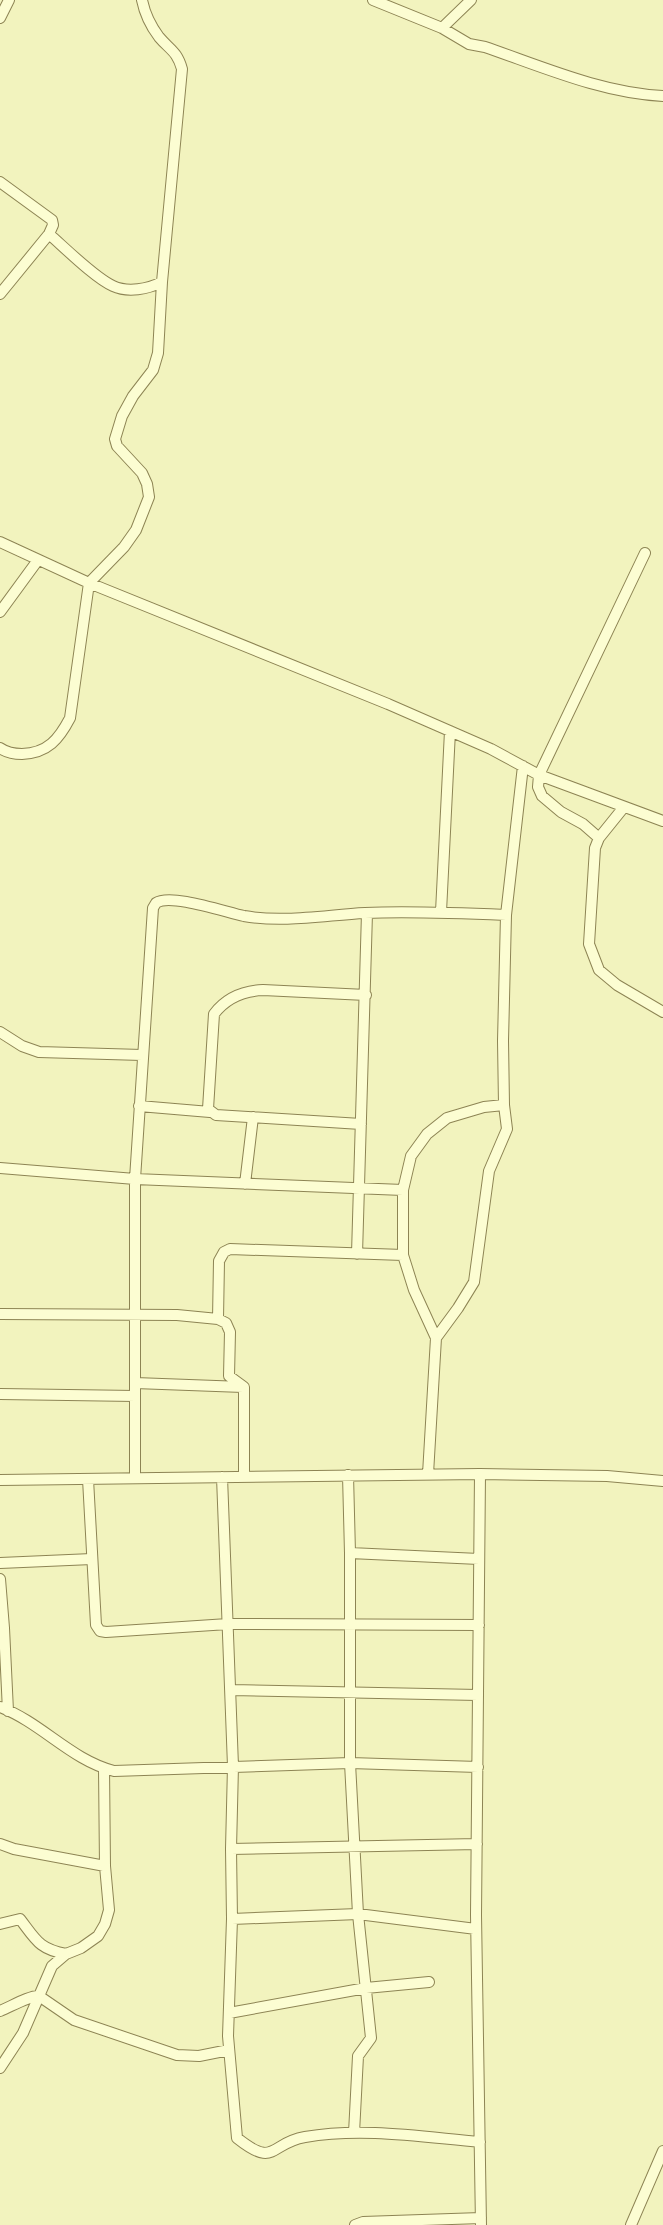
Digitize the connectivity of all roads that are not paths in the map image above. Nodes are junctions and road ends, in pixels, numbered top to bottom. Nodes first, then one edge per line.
1 (8, 0) edge
2 (142, 0) edge
3 (373, 0) edge
4 (467, 2) edge
5 (0, 18) edge
6 (442, 28) junction
7 (663, 96) edge
8 (0, 182) edge
9 (48, 234) junction
10 (162, 282) junction
11 (0, 294) edge
12 (0, 542) edge
13 (645, 553) dead end
14 (38, 560) junction
15 (89, 583) junction
16 (0, 612) edge
17 (450, 731) junction
18 (0, 748) edge
19 (523, 766) junction
20 (539, 775) junction
21 (624, 807) junction
22 (663, 821) edge
23 (599, 838) junction
24 (441, 912) junction
25 (368, 913) junction
26 (506, 915) junction
27 (366, 995) junction
28 (663, 1012) edge
29 (0, 1032) edge
30 (142, 1055) junction
31 (504, 1105) junction
32 (139, 1106) junction
33 (210, 1112) junction
34 (253, 1117) junction
35 (361, 1124) junction
36 (0, 1168) edge
37 (135, 1179) junction
38 (245, 1184) junction
39 (358, 1188) junction
40 (402, 1190) junction
41 (357, 1254) junction
42 (403, 1255) junction
43 (0, 1314) edge
44 (135, 1314) junction
45 (218, 1320) junction
46 (436, 1338) junction
47 (135, 1382) junction
48 (244, 1387) junction
49 (0, 1394) edge
50 (135, 1396) junction
51 (428, 1474) junction
52 (480, 1474) junction
53 (348, 1475) junction
54 (222, 1477) junction
55 (244, 1477) junction
56 (134, 1478) junction
57 (88, 1479) junction
58 (0, 1480) edge
59 (663, 1482) edge
60 (350, 1552) junction
61 (92, 1559) junction
62 (480, 1559) junction
63 (0, 1563) edge
64 (0, 1579) edge
65 (1, 1592) edge
66 (350, 1623) junction
67 (228, 1624) junction
68 (479, 1625) junction
69 (2, 1628) edge
70 (230, 1690) junction
71 (349, 1694) junction
72 (478, 1695) junction
73 (4, 1709) edge
74 (350, 1763) junction
75 (233, 1766) junction
76 (478, 1767) junction
77 (104, 1768) junction
78 (0, 1844) edge
79 (477, 1844) junction
80 (355, 1846) junction
81 (231, 1848) junction
82 (105, 1866) junction
83 (358, 1914) junction
84 (232, 1919) junction
85 (0, 1924) edge
86 (476, 1929) junction
87 (66, 1954) junction
88 (429, 1982) dead end
89 (366, 1988) junction
90 (39, 1996) junction
91 (0, 2011) edge
92 (229, 2013) junction
93 (229, 2050) junction
94 (0, 2068) edge
95 (354, 2133) junction
96 (480, 2142) junction
97 (663, 2151) edge
98 (481, 2222) edge
99 (355, 2225) edge
100 (631, 2225) edge

1 - 5 street
2 - 10 street
3 - 6 street
4 - 6 street
6 - 7 street
8 - 9 street
9 - 10 street
9 - 11 street
10 - 15 street
12 - 14 street
13 - 20 street
14 - 15 street
14 - 16 street
15 - 17 street
15 - 18 street
17 - 19 street
17 - 24 street
19 - 20 street
19 - 26 street
20 - 21 street
20 - 23 street
21 - 22 street
21 - 23 street
23 - 28 street
24 - 25 street
24 - 26 street
25 - 27 street
25 - 30 street
26 - 31 street
27 - 33 street
27 - 35 street
29 - 30 street
30 - 32 street
31 - 40 street
31 - 46 street
32 - 33 street
32 - 37 street
33 - 34 street
34 - 35 street
34 - 38 street
35 - 39 street
36 - 37 street
37 - 38 street
37 - 44 street
38 - 39 street
39 - 40 street
39 - 41 street
40 - 42 street
41 - 42 street
41 - 45 street
42 - 46 street
43 - 44 street
44 - 45 street
44 - 47 street
45 - 48 street
46 - 51 street
47 - 48 street
47 - 50 street
48 - 55 street
49 - 50 street
50 - 56 street
51 - 52 street
51 - 53 street
52 - 59 street
52 - 62 street
53 - 55 street
53 - 60 street
54 - 55 street
54 - 56 street
54 - 67 street
56 - 57 street
57 - 58 street
57 - 61 street
60 - 62 street
60 - 66 street
61 - 63 street
61 - 67 street
62 - 68 street
64 - 65 street
65 - 69 street
66 - 67 street
66 - 68 street
66 - 71 street
67 - 70 street
68 - 72 street
69 - 73 street
70 - 71 street
70 - 75 street
71 - 72 street
71 - 74 street
72 - 76 street
73 - 77 street
74 - 75 street
74 - 76 street
74 - 80 street
75 - 77 street
75 - 81 street
76 - 79 street
77 - 82 street
78 - 82 street
79 - 80 street
79 - 86 street
80 - 81 street
80 - 83 street
81 - 84 street
82 - 87 street
83 - 84 street
83 - 86 street
83 - 89 street
84 - 92 street
85 - 87 street
86 - 96 street
87 - 90 street
88 - 89 street
89 - 92 street
89 - 95 street
90 - 91 street
90 - 93 street
90 - 94 street
92 - 93 street
93 - 95 street
95 - 96 street
96 - 98 street
97 - 100 street
98 - 99 street

